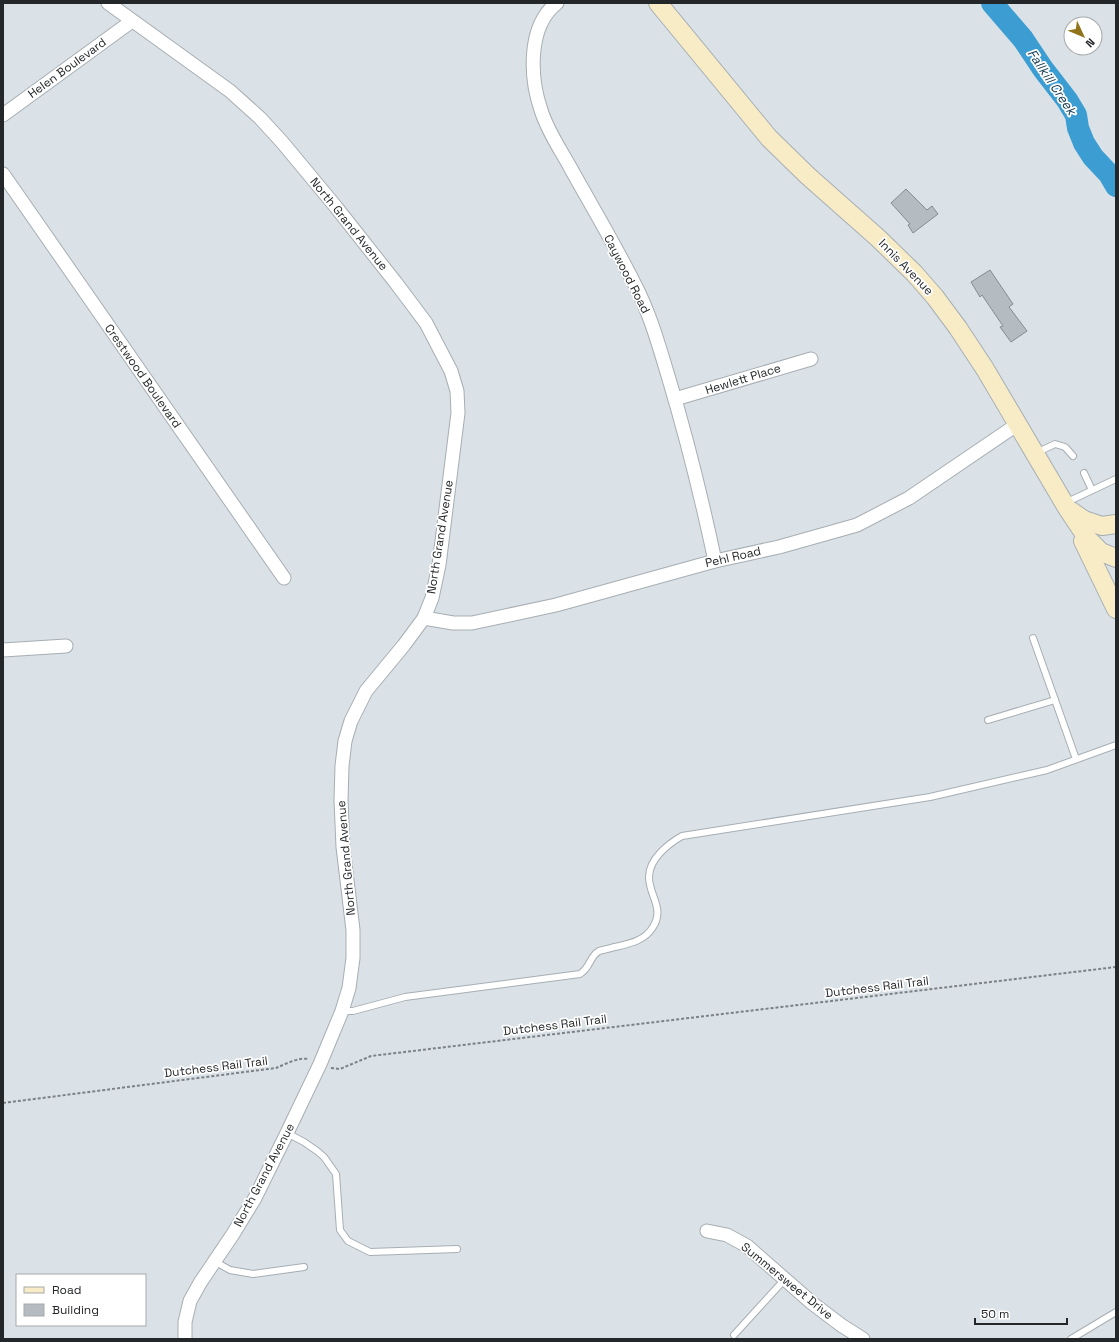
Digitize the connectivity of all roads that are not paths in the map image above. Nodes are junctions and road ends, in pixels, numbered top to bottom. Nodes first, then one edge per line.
1 (108, 3) edge
2 (557, 3) edge
3 (658, 3) edge
4 (132, 21) junction
5 (3, 115) edge
6 (3, 174) edge
7 (811, 359) dead end
8 (675, 399) junction
9 (1018, 424) junction
10 (1035, 454) junction
11 (1073, 456) dead end
12 (1084, 473) dead end
13 (1116, 479) edge
14 (1092, 490) junction
15 (1065, 506) junction
16 (1116, 524) edge
17 (1116, 558) edge
18 (715, 561) junction
19 (284, 578) dead end
20 (1116, 609) edge
21 (424, 618) junction
22 (1033, 638) dead end
23 (66, 646) dead end
24 (3, 650) edge
25 (1055, 700) junction
26 (988, 720) dead end
27 (1116, 745) edge
28 (1076, 760) junction
29 (342, 1011) junction
30 (288, 1133) junction
31 (706, 1231) dead end
32 (457, 1248) dead end
33 (214, 1261) junction
34 (304, 1267) dead end
35 (785, 1279) junction
36 (1116, 1312) edge
37 (734, 1335) dead end
38 (185, 1339) edge
39 (863, 1339) edge
40 (1071, 1339) edge

1 - 4 street, North Grand Avenue
2 - 8 street, Caywood Road
3 - 9 main road, Innis Avenue
4 - 5 street, Helen Boulevard
4 - 21 street, North Grand Avenue
6 - 19 street, Crestwood Boulevard
7 - 8 street, Hewlett Place
8 - 18 street, Caywood Road
9 - 10 main road, Innis Avenue
9 - 18 street, Pehl Road
10 - 11 lane
10 - 15 main road, Innis Avenue
12 - 14 lane
13 - 14 lane
14 - 15 lane
15 - 16 main road
15 - 17 main road, Innis Avenue
15 - 20 main road
18 - 21 street, Pehl Road
21 - 29 street, North Grand Avenue
22 - 25 lane
23 - 24 street
25 - 26 lane
25 - 28 lane
27 - 28 lane
28 - 29 lane
29 - 30 street, North Grand Avenue
30 - 32 lane
30 - 33 street, North Grand Avenue
31 - 35 street, Summersweet Drive
33 - 34 lane
33 - 38 street, North Grand Avenue
35 - 37 lane
35 - 39 street, Summersweet Drive
36 - 40 lane

